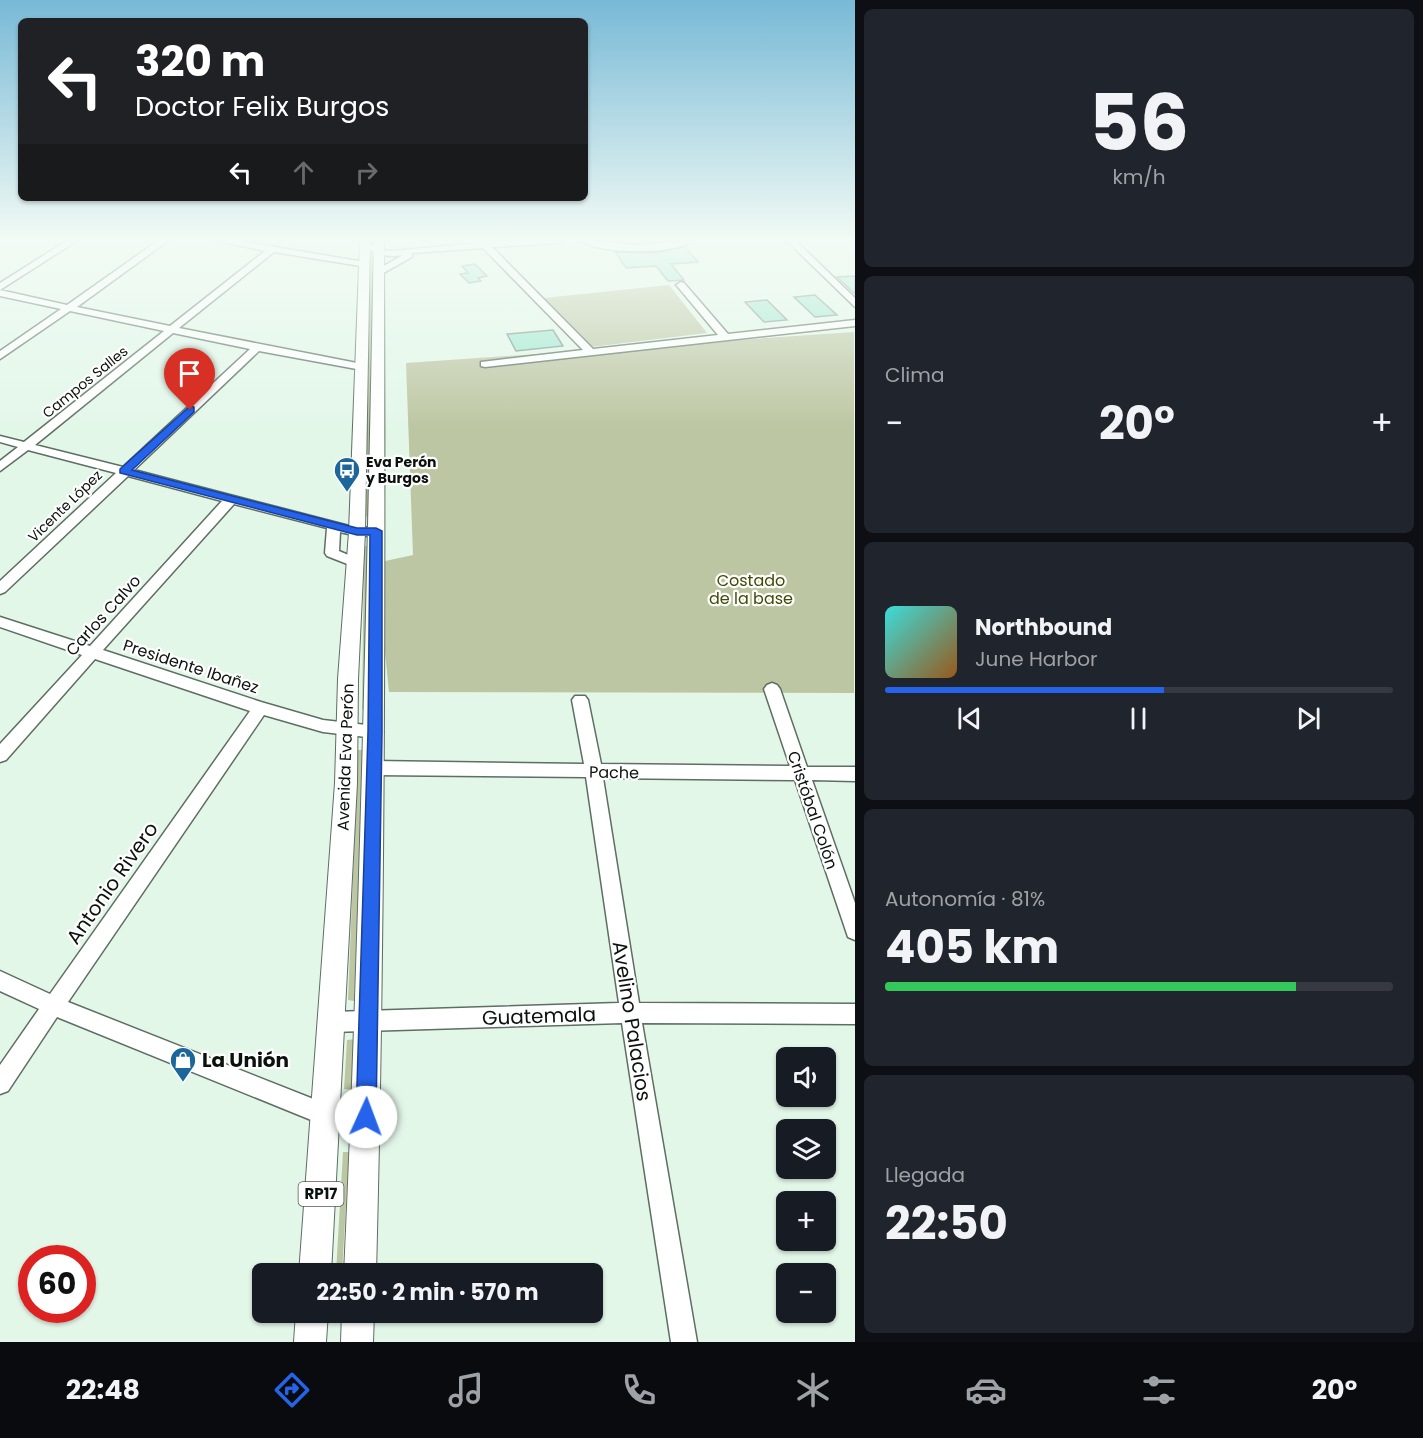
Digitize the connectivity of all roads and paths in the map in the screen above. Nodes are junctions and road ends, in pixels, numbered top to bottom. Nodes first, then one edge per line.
1 (45, 303) edge
2 (78, 303) edge
3 (204, 303) edge
4 (367, 303) edge
5 (370, 303) edge
6 (541, 303) edge
7 (696, 303) edge
8 (70, 308) junction
9 (855, 323) edge
10 (171, 329) junction
11 (725, 337) junction
12 (257, 348) junction
13 (589, 351) junction
14 (0, 356) edge
15 (485, 364) dead end
16 (362, 367) junction
17 (0, 439) edge
18 (27, 446) junction
19 (0, 467) edge
20 (124, 471) junction
21 (231, 499) junction
22 (334, 526) junction
23 (367, 532) junction
24 (355, 563) junction
25 (0, 589) edge
26 (0, 622) edge
27 (93, 653) junction
28 (772, 688) dead end
29 (580, 700) dead end
30 (260, 708) junction
31 (346, 729) junction
32 (375, 732) junction
33 (0, 755) edge
34 (374, 768) junction
35 (594, 772) junction
36 (801, 774) junction
37 (855, 774) edge
38 (855, 931) edge
39 (0, 981) edge
40 (54, 1006) junction
41 (630, 1013) junction
42 (855, 1014) edge
43 (369, 1021) junction
44 (332, 1022) junction
45 (0, 1083) edge
46 (326, 1115) junction
47 (366, 1117) junction
48 (316, 1263) edge
49 (360, 1263) edge
50 (311, 1323) edge
51 (358, 1323) edge
52 (310, 1342) edge
53 (357, 1342) edge
54 (684, 1342) edge

1 - 8 street
2 - 8 street
3 - 10 street, Campos Salles
4 - 16 main road, Avenida Eva Perón / RP17
5 - 23 main road, Avenida Eva Perón / RP17
6 - 13 street
7 - 11 street
8 - 10 street
8 - 14 street
9 - 11 street
10 - 12 street
10 - 18 street, Campos Salles
11 - 13 street
12 - 16 street
12 - 20 street, Vicente López
13 - 15 street
16 - 23 main road, Avenida Eva Perón / RP17
17 - 18 street
18 - 19 street, Campos Salles
18 - 20 street
20 - 21 street
20 - 25 street, Vicente López
21 - 22 street
21 - 27 street, Carlos Calvo
22 - 23 street
22 - 24 street
23 - 24 main road, Avenida Eva Perón / RP17
23 - 32 main road, Avenida Eva Perón / RP17
24 - 31 main road, Avenida Eva Perón / RP17
26 - 27 street, Presidente Ibañez
27 - 30 street, Presidente Ibañez
27 - 33 street, Carlos Calvo
28 - 36 street, Cristóbal Colón
29 - 35 street, Avelino Palacios
30 - 31 street, Presidente Ibañez
30 - 40 street, Antonio Rivero
31 - 32 street, Presidente Ibañez
31 - 44 main road, Avenida Eva Perón / RP17
32 - 34 main road, Avenida Eva Perón / RP17
34 - 35 street, Pache
34 - 43 main road, Avenida Eva Perón / RP17
35 - 36 street, Pache
35 - 41 street, Avelino Palacios
36 - 37 street, Pache
36 - 38 street, Cristóbal Colón
39 - 40 street
40 - 45 street, Antonio Rivero
40 - 46 street
41 - 42 street, Guatemala
41 - 43 street, Guatemala
41 - 54 street, Avelino Palacios
43 - 44 street, Guatemala
43 - 47 main road, Avenida Eva Perón / RP17
44 - 46 main road, Avenida Eva Perón / RP17
46 - 47 street
46 - 48 main road, Avenida Eva Perón / RP17
47 - 49 main road, Avenida Eva Perón / RP17
50 - 52 main road
51 - 53 main road

